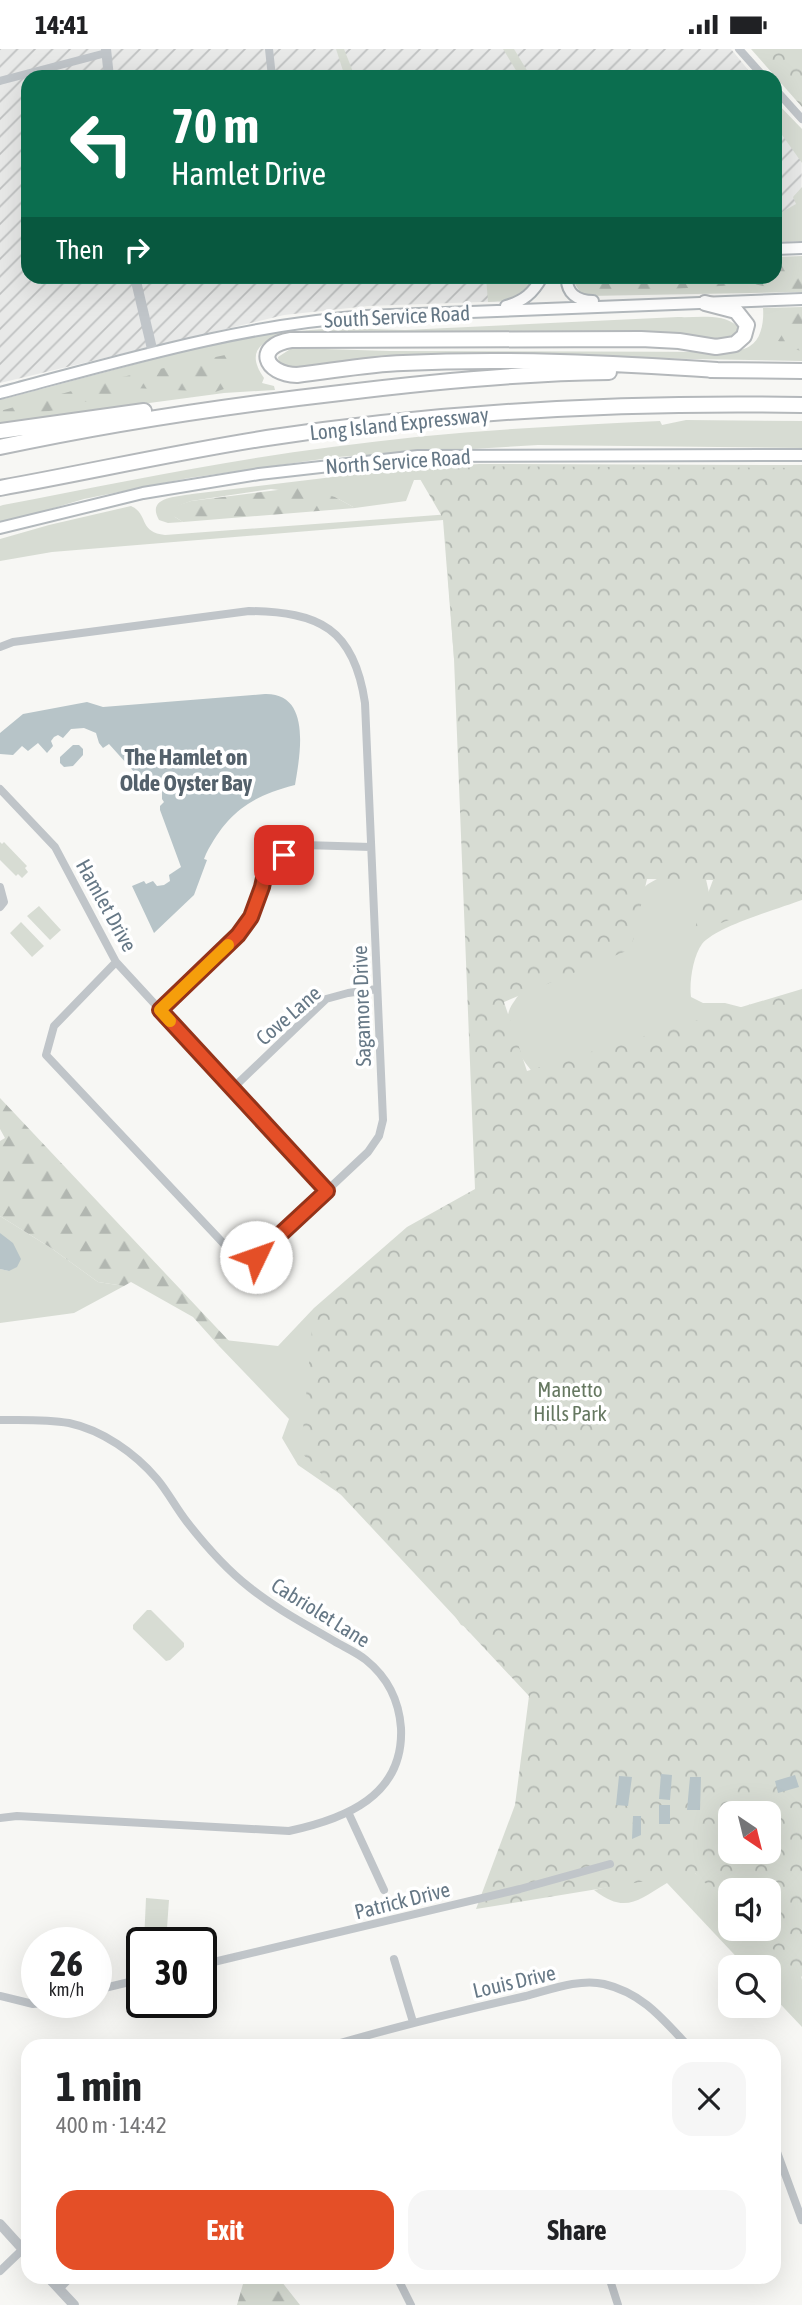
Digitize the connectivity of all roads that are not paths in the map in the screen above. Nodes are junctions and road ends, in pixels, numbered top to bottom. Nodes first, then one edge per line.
1 (269, 49) edge
2 (739, 49) edge
3 (106, 51) edge
4 (39, 70) edge
5 (108, 70) edge
6 (271, 70) edge
7 (758, 70) edge
8 (21, 75) edge
9 (0, 81) edge
10 (782, 97) edge
11 (802, 119) edge
12 (802, 248) edge
13 (782, 249) edge
14 (137, 284) edge
15 (538, 284) edge
16 (568, 284) edge
17 (802, 299) edge
18 (705, 303) junction
19 (662, 304) junction
20 (487, 311) junction
21 (153, 353) junction
22 (717, 370) junction
23 (802, 371) edge
24 (0, 393) edge
25 (268, 401) junction
26 (802, 405) edge
27 (0, 431) edge
28 (0, 447) edge
29 (802, 455) edge
30 (0, 488) edge
31 (0, 528) edge
32 (0, 647) edge
33 (0, 789) edge
34 (371, 847) junction
35 (0, 887) edge
36 (0, 907) edge
37 (116, 962) junction
38 (377, 989) junction
39 (160, 1010) junction
40 (232, 1089) junction
41 (327, 1191) junction
42 (0, 1420) edge
43 (348, 1812) junction
44 (0, 1818) edge
45 (610, 1864) dead end
46 (384, 1890) dead end
47 (394, 1959) dead end
48 (217, 1961) edge
49 (0, 1996) edge
50 (21, 2001) edge
51 (414, 2022) junction
52 (354, 2039) edge
53 (682, 2039) edge
54 (781, 2163) edge
55 (802, 2220) edge
56 (0, 2224) edge
57 (21, 2248) edge
58 (21, 2255) edge
59 (0, 2271) edge
60 (54, 2284) edge
61 (64, 2284) edge
62 (400, 2284) edge
63 (611, 2284) edge
64 (59, 2289) junction
65 (74, 2305) edge
66 (411, 2305) edge
67 (618, 2305) edge

1 - 6 street
2 - 7 street
3 - 4 street
3 - 5 street
8 - 9 street
10 - 11 street
12 - 13 main road
14 - 21 street
15 - 20 main road
16 - 19 main road
17 - 18 main road, South Service Road
18 - 19 main road, South Service Road
18 - 22 highway
19 - 20 main road, South Service Road
20 - 21 main road, South Service Road
21 - 24 main road, South Service Road
22 - 23 highway, Long Island Expressway
22 - 25 highway, Long Island Expressway
25 - 27 highway
25 - 28 highway, Long Island Expressway
26 - 30 highway, Long Island Expressway
29 - 31 main road, North Service Road
32 - 34 street, Sagamore Drive
33 - 37 street, Hamlet Drive
34 - 38 street, Sagamore Drive
34 - 39 street
35 - 36 street
37 - 39 street, Hamlet Drive
37 - 41 street, Sagamore Drive
38 - 40 street, Cove Lane
38 - 41 street, Sagamore Drive
39 - 40 street, Hamlet Drive
40 - 41 street, Hamlet Drive
42 - 43 street, Cabriolet Lane
43 - 44 street, Cabriolet Lane
43 - 46 street, Patrick Drive
45 - 48 street, Patrick Drive
47 - 51 street
49 - 50 street
51 - 52 street, Louis Drive
51 - 53 street, Louis Drive
54 - 55 street
56 - 57 street
58 - 59 street
60 - 64 street
61 - 64 street
62 - 66 street
63 - 67 street
64 - 65 street

